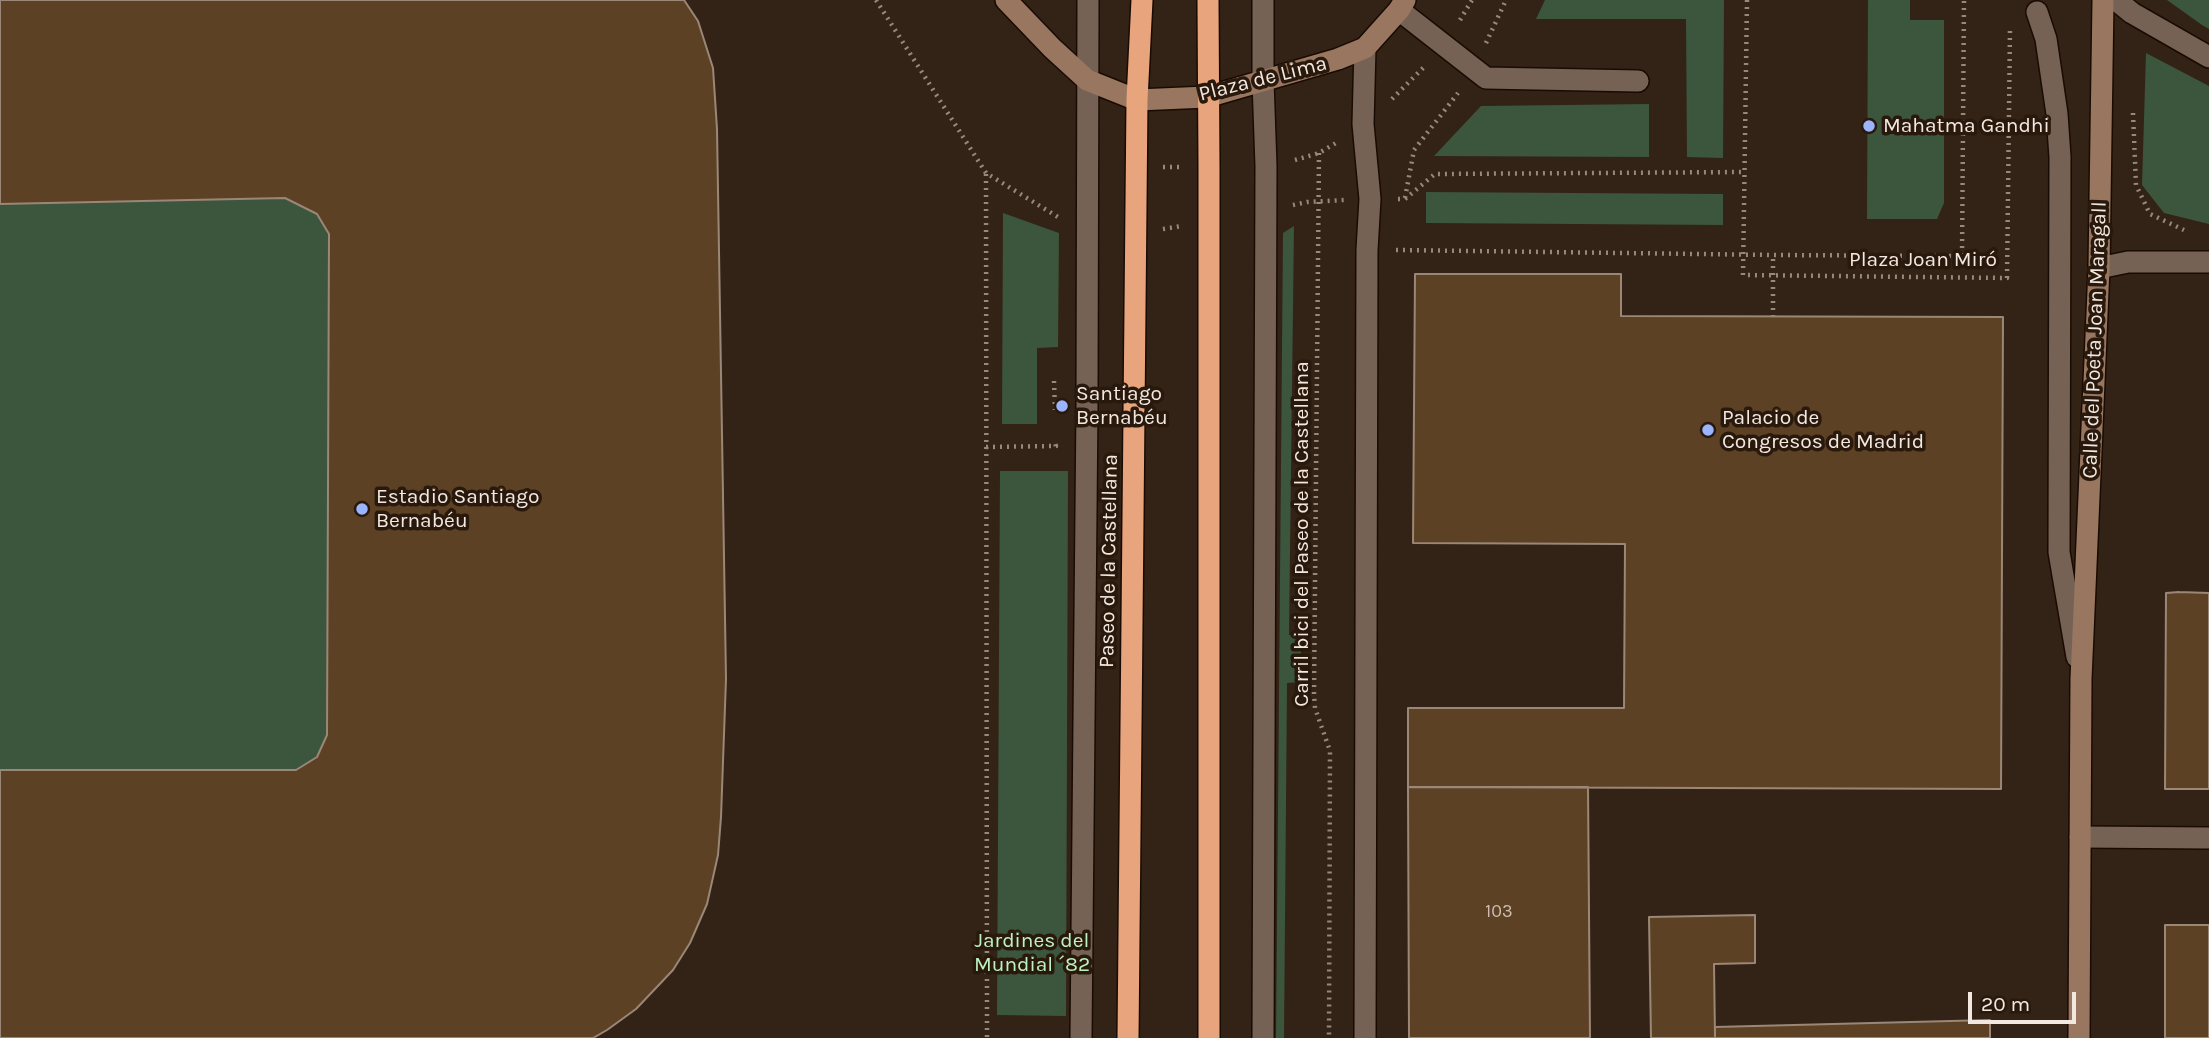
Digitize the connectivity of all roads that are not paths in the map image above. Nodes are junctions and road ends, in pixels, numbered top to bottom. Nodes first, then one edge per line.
1 (1006, 0) edge
2 (1088, 0) edge
3 (1142, 0) edge
4 (1208, 0) edge
5 (1263, 0) edge
6 (2103, 0) edge
7 (2116, 0) edge
8 (1402, 5) edge
9 (2037, 12) dead end
10 (1365, 48) junction
11 (2209, 57) edge
12 (1087, 80) junction
13 (1263, 81) junction
14 (1638, 81) dead end
15 (1207, 97) junction
16 (1137, 100) junction
17 (2209, 262) edge
18 (2099, 268) junction
19 (2081, 679) junction
20 (2080, 837) junction
21 (2209, 838) edge
22 (1081, 1038) edge
23 (1128, 1038) edge
24 (1209, 1038) edge
25 (1263, 1038) edge
26 (1365, 1038) edge
27 (2080, 1038) edge

1 - 12 street, Plaza de Lima
2 - 12 street, Paseo de la Castellana
3 - 16 highway, Paseo de la Castellana
4 - 15 highway
5 - 13 street
6 - 18 street, Calle del Poeta Joan Maragall
7 - 11 street
8 - 10 street, Plaza de Lima
8 - 14 street
9 - 19 street, Calle del Poeta Joan Maragall
10 - 13 street, Plaza de Lima
10 - 26 street
12 - 16 street, Plaza de Lima
12 - 22 street, Paseo de la Castellana
13 - 15 street, Plaza de Lima
13 - 25 street
15 - 16 street, Plaza de Lima
15 - 24 highway
16 - 23 highway, Paseo de la Castellana
17 - 18 street
18 - 19 street, Calle del Poeta Joan Maragall
19 - 20 street, Calle del Poeta Joan Maragall
20 - 21 street
20 - 27 street, Calle del Poeta Joan Maragall

